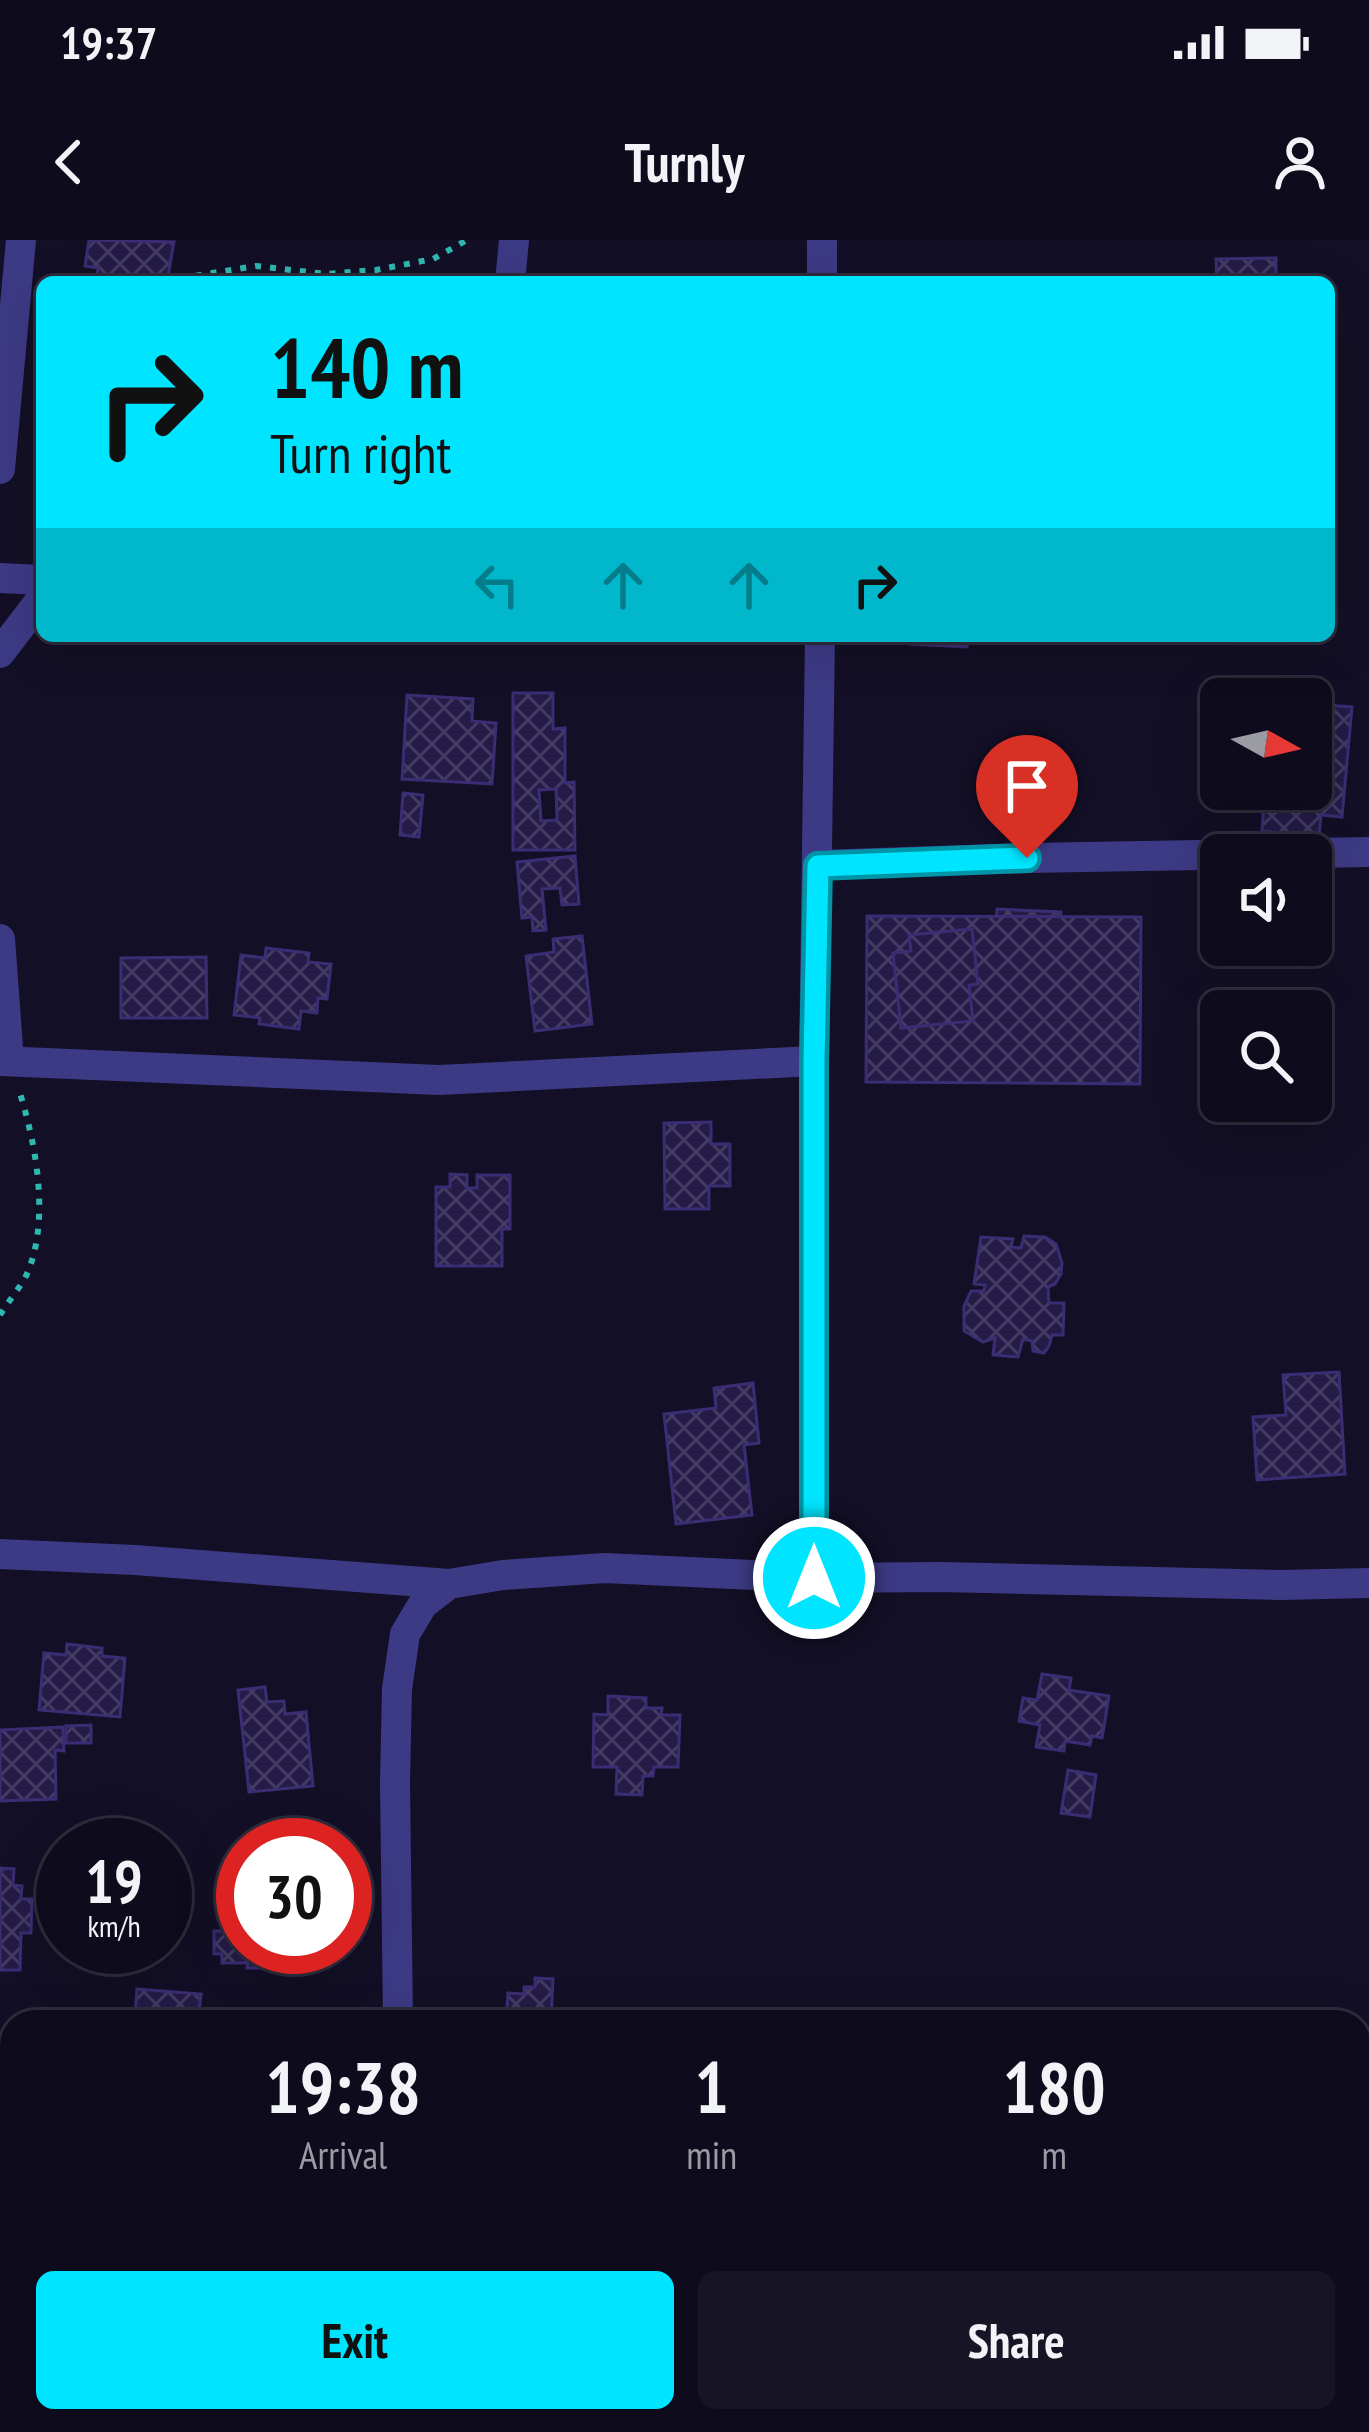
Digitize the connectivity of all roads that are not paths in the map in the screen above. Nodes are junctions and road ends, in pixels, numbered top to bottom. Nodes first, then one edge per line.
1 (21, 240) edge
2 (514, 240) edge
3 (822, 240) edge
4 (511, 276) edge
5 (822, 276) edge
6 (0, 469) edge
7 (0, 578) edge
8 (36, 580) edge
9 (36, 606) edge
10 (820, 642) edge
11 (0, 653) edge
12 (1369, 852) edge
13 (818, 866) junction
14 (0, 939) edge
15 (4, 1061) edge
16 (814, 1061) junction
17 (0, 1554) edge
18 (814, 1578) junction
19 (1369, 1583) edge
20 (449, 1584) junction
21 (398, 2010) edge

1 - 6 street
2 - 4 street
3 - 5 street
7 - 8 street
9 - 11 street
10 - 13 street
12 - 13 street
13 - 16 street
14 - 15 street
15 - 16 street
16 - 18 street
17 - 20 street
18 - 19 street
18 - 20 street
20 - 21 street

